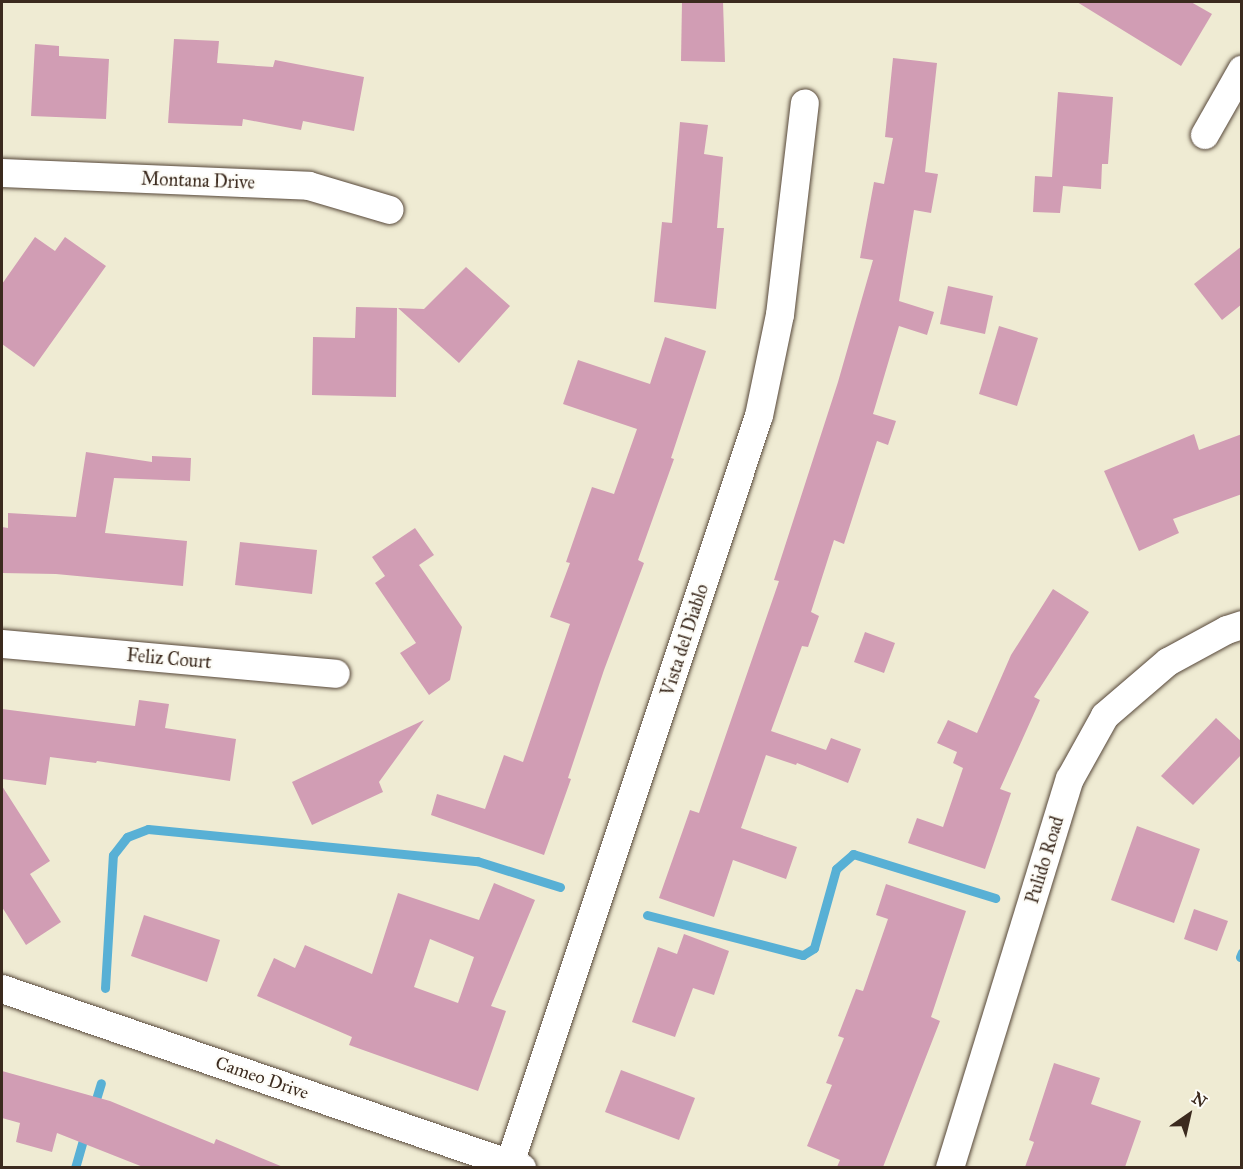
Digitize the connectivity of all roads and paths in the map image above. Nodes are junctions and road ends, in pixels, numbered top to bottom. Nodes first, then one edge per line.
1 (1242, 70) edge
2 (805, 103) dead end
3 (1205, 135) dead end
4 (2, 173) edge
5 (390, 210) dead end
6 (1242, 625) edge
7 (2, 644) edge
8 (336, 674) dead end
9 (2, 989) edge
10 (516, 1165) edge
11 (950, 1167) edge

1 - 3 street
2 - 10 street, Vista del Diablo
4 - 5 street, Montana Drive
6 - 11 street, Pulido Road
7 - 8 street, Feliz Court
9 - 10 street, Cameo Drive

